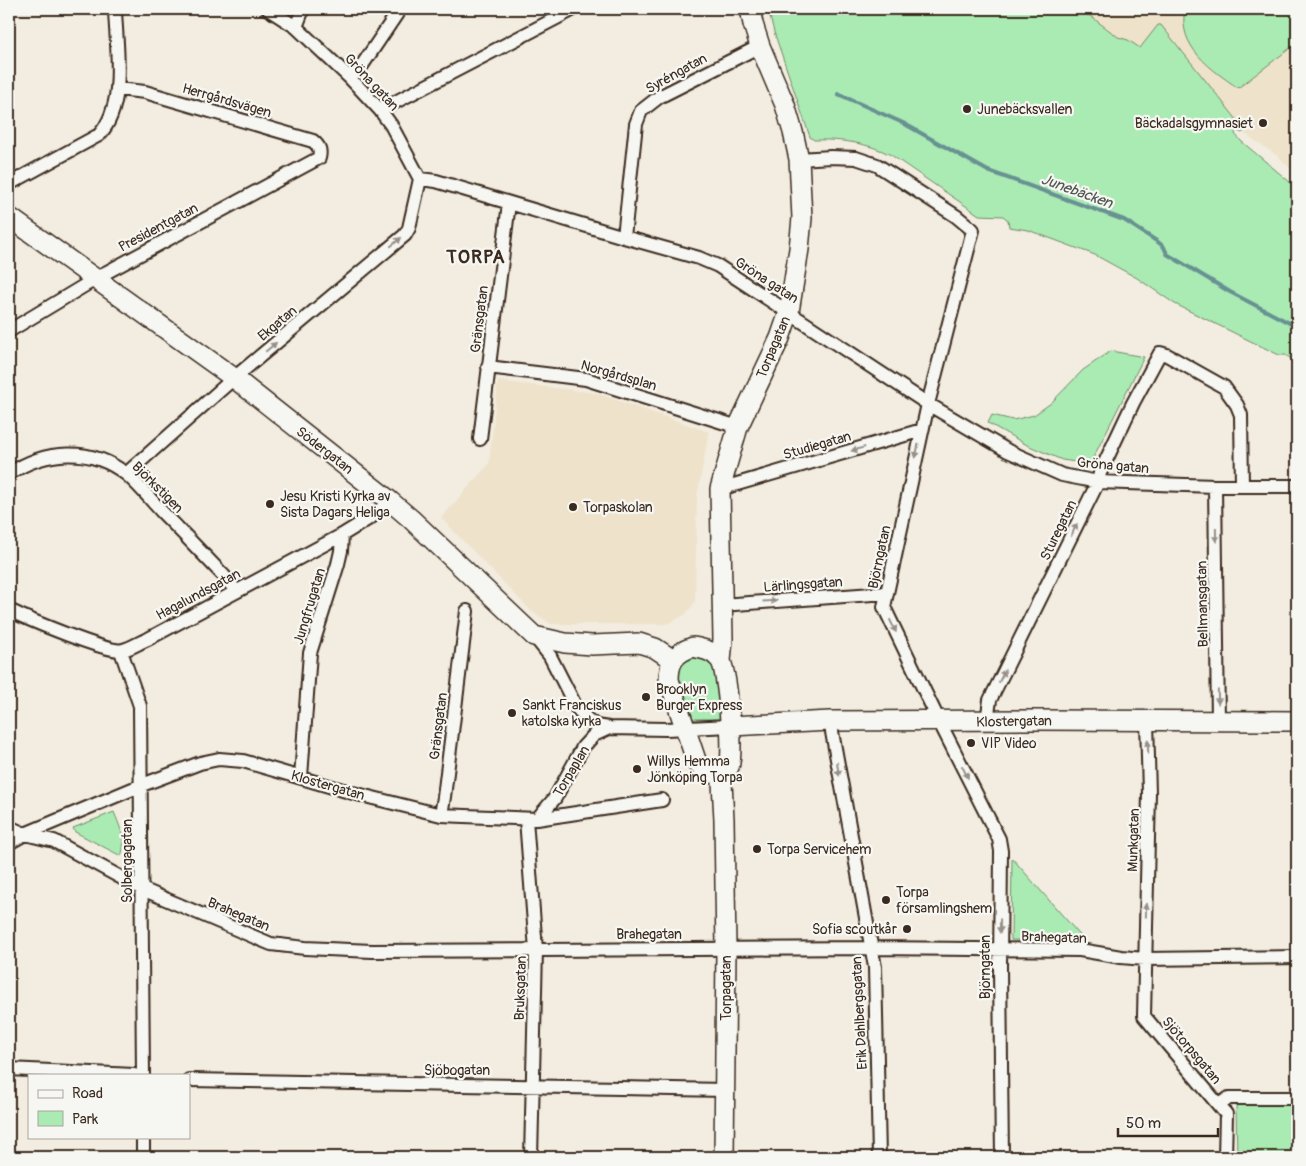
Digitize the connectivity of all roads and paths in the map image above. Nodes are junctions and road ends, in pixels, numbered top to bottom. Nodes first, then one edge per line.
1 (115, 9) edge
2 (268, 9) edge
3 (303, 9) edge
4 (400, 9) edge
5 (574, 9) edge
6 (750, 9) edge
7 (296, 27) junction
8 (760, 46) junction
9 (350, 78) junction
10 (118, 89) junction
11 (380, 110) junction
12 (321, 151) joint
13 (799, 159) junction
14 (420, 179) junction
15 (9, 184) edge
16 (509, 203) junction
17 (9, 217) edge
18 (624, 238) junction
19 (96, 279) junction
20 (789, 312) junction
21 (9, 331) edge
22 (488, 368) junction
23 (234, 378) junction
24 (928, 404) junction
25 (738, 427) junction
26 (922, 430) junction
27 (480, 439) dead end
28 (9, 474) edge
29 (126, 474) junction
30 (1098, 482) junction
31 (1215, 486) junction
32 (1242, 486) junction
33 (1297, 486) edge
34 (720, 489) junction
35 (390, 501) junction
36 (342, 535) junction
37 (236, 591) junction
38 (886, 593) junction
39 (721, 604) junction
40 (9, 610) edge
41 (467, 611) dead end
42 (722, 628) junction
43 (534, 636) junction
44 (704, 649) junction
45 (121, 651) junction
46 (673, 660) junction
47 (721, 661) junction
48 (830, 721) junction
49 (939, 721) junction
50 (988, 721) junction
51 (1147, 721) junction
52 (1218, 721) junction
53 (1297, 722) edge
54 (730, 726) junction
55 (609, 728) junction
56 (685, 728) junction
57 (697, 763) junction
58 (724, 772) junction
59 (300, 777) junction
60 (142, 785) junction
61 (662, 800) dead end
62 (441, 815) junction
63 (531, 819) junction
64 (724, 820) junction
65 (9, 827) edge
66 (25, 834) junction
67 (9, 843) edge
68 (142, 889) junction
69 (872, 948) junction
70 (726, 949) junction
71 (536, 950) junction
72 (1000, 950) junction
73 (1297, 957) edge
74 (1145, 959) junction
75 (9, 1069) edge
76 (113, 1074) edge
77 (143, 1074) edge
78 (190, 1080) edge
79 (532, 1086) junction
80 (725, 1090) junction
81 (1297, 1098) edge
82 (1219, 1106) junction
83 (143, 1138) edge
84 (142, 1157) edge
85 (531, 1157) edge
86 (724, 1157) edge
87 (879, 1157) edge
88 (1002, 1157) edge
89 (1225, 1157) edge

1 - 10 street
2 - 7 street, Gröna gatan
3 - 7 street
4 - 9 street
5 - 11 street
6 - 8 street, Torpagatan
7 - 9 street, Gröna gatan
8 - 13 street, Torpagatan
8 - 18 street, Syréngatan
9 - 11 street, Gröna gatan
10 - 12 street, Herrgårdsvägen
10 - 15 street
11 - 14 street, Gröna gatan
12 - 19 street, Presidentgatan
13 - 20 street, Torpagatan
13 - 24 street, Björngatan
14 - 16 street, Gröna gatan
23 -> 14 street, Ekgatan
16 - 18 street, Gröna gatan
16 - 22 street, Gränsgatan
17 - 19 street, Södergatan
18 - 20 street, Gröna gatan
19 - 21 street, Presidentgatan
19 - 23 street, Södergatan
20 - 24 street, Gröna gatan
20 - 25 street, Torpagatan
22 - 25 street, Norgårdsplan
22 - 27 street, Gränsgatan
23 - 29 street, Ekgatan
23 - 35 street, Södergatan
24 - 26 street, Björngatan
24 - 30 street, Gröna gatan
25 - 34 street, Torpagatan
26 -> 34 street, Studiegatan
26 -> 38 street, Björngatan
28 - 29 street, Björkstigen
29 - 37 street, Björkstigen
30 - 31 street, Gröna gatan
30 - 32 street, Sturegatan
50 -> 30 street, Sturegatan
31 - 32 street, Gröna gatan
31 -> 52 street, Bellmansgatan
32 - 33 street, Gröna gatan
34 - 39 street, Torpagatan
35 - 36 street, Hagalundsgatan
35 - 43 street, Södergatan
36 - 37 street, Hagalundsgatan
36 - 59 street, Jungfrugatan
37 - 45 street, Hagalundsgatan
39 -> 38 street, Lärlingsgatan
38 -> 49 street, Björngatan
39 - 42 street, Torpagatan
40 - 45 street
41 - 62 street, Gränsgatan
42 - 44 street
42 - 47 street, Torpagatan
43 - 46 street
43 - 55 street
44 - 46 street
44 - 47 street
45 - 60 street, Solbergagatan
46 - 56 street
47 - 54 street
48 - 49 street, Klostergatan
48 - 54 street, Klostergatan
48 -> 69 street, Erik Dahlbergsgatan
49 - 50 street, Klostergatan
49 -> 72 street, Björngatan
50 - 51 street, Klostergatan
51 - 52 street, Klostergatan
74 -> 51 street, Munkgatan
52 - 53 street, Klostergatan
54 - 56 street
54 - 58 street
55 - 56 street
55 - 63 street, Torpaplan
56 - 57 street
57 - 58 street
57 - 64 street, Torpagatan
58 - 64 street, Torpagatan
59 - 60 street, Klostergatan
59 - 62 street, Klostergatan
60 - 66 street, Klostergatan
60 - 68 street, Solbergagatan
61 - 63 street, Klostergatan
62 - 63 street, Klostergatan
63 - 71 street, Bruksgatan
64 - 70 street, Torpagatan
65 - 66 street, Brahegatan
66 - 67 street, Klostergatan
66 - 68 street, Brahegatan
68 - 71 street, Brahegatan
68 - 77 street, Solbergagatan
69 - 70 street, Brahegatan
69 - 72 street, Brahegatan
69 - 87 street, Erik Dahlbergsgatan
70 - 71 street, Brahegatan
70 - 80 street, Torpagatan
71 - 79 street, Bruksgatan
72 - 74 street, Brahegatan
72 - 88 street, Björngatan
73 - 74 street, Brahegatan
74 - 82 street, Sjötorpsgatan
75 - 76 street
78 - 79 street, Sjöbogatan
79 - 80 street, Sjöbogatan
79 - 85 street, Bruksgatan
80 - 86 street, Torpagatan
81 - 82 street
82 - 89 street, Sjötorpsgatan
83 - 84 street

